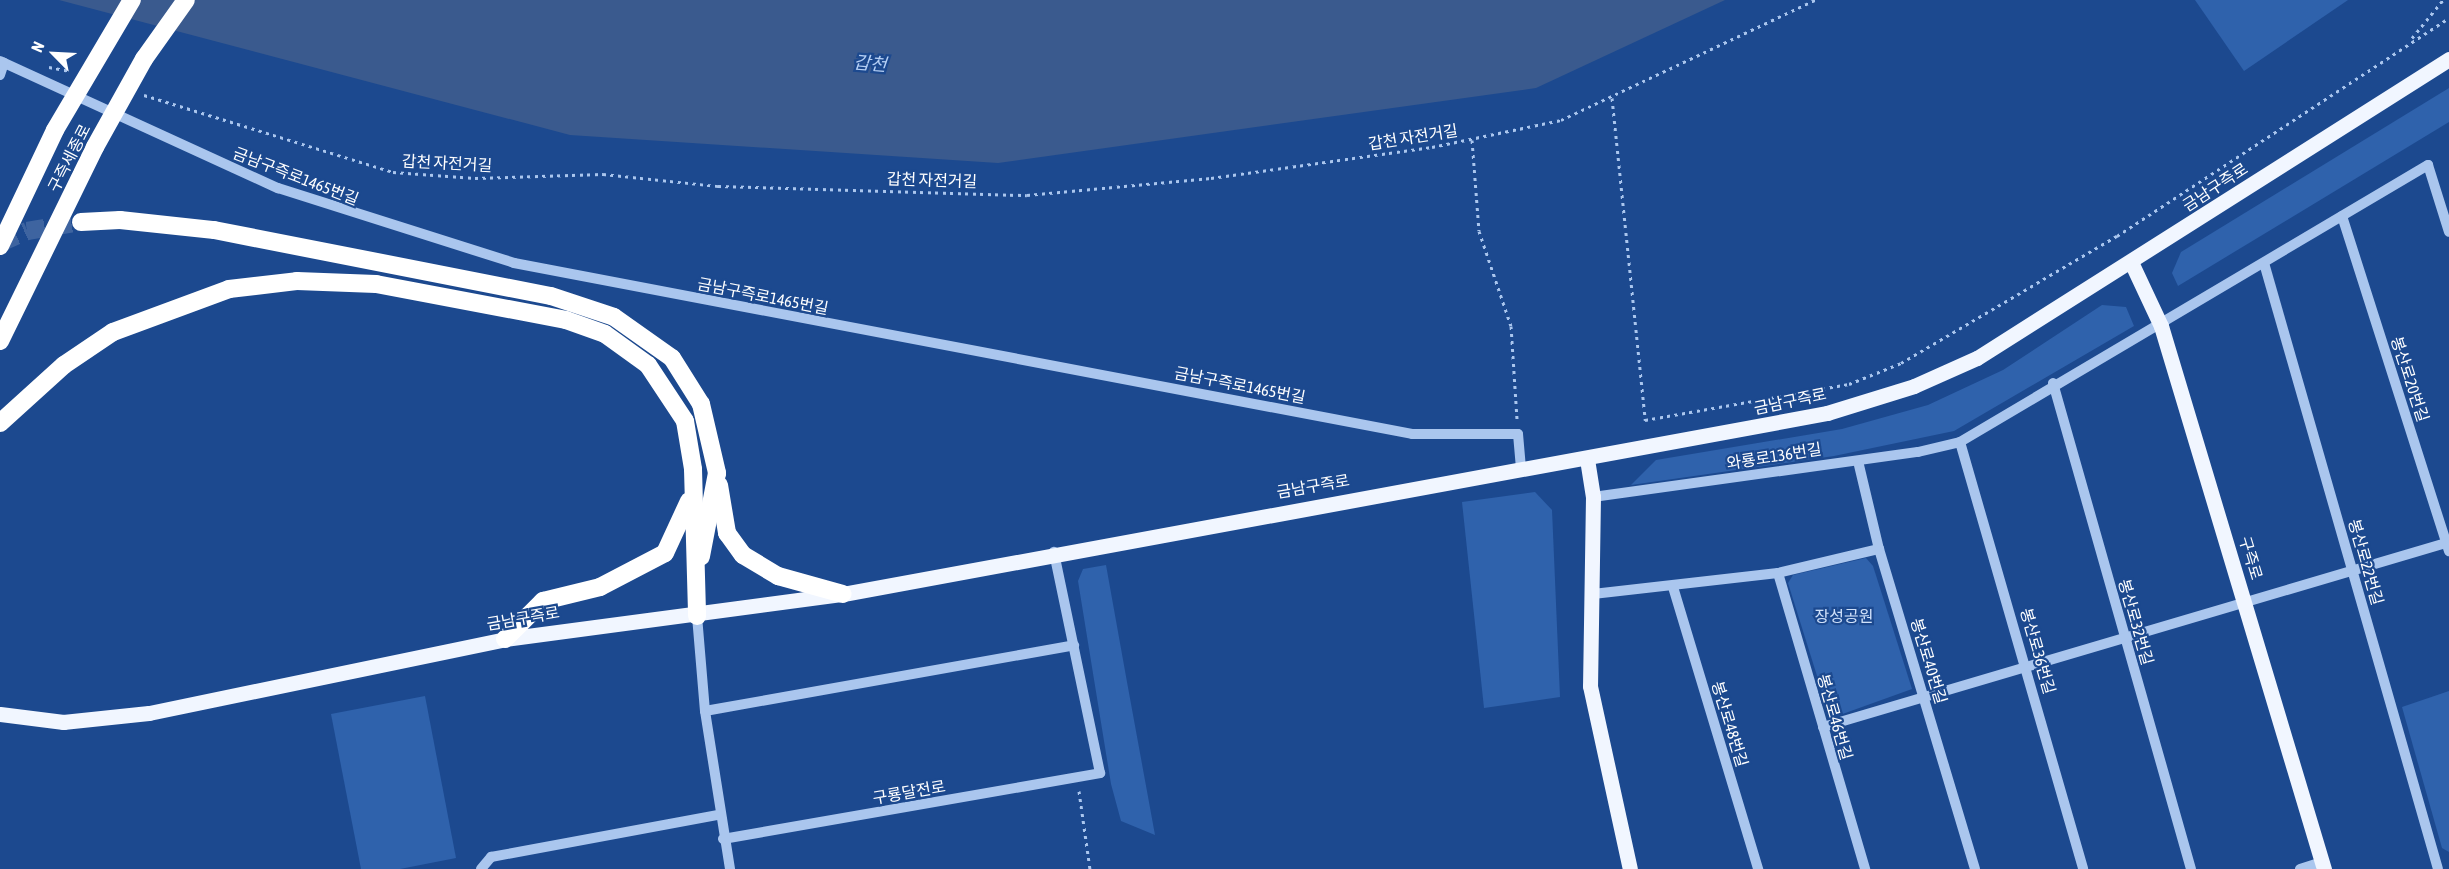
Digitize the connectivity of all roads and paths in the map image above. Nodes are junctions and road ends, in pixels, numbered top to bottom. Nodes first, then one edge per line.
1 (132, 0) edge
2 (186, 0) edge
3 (1815, 0) edge
4 (2443, 0) edge
5 (2449, 18) edge
6 (2410, 40) junction
7 (2449, 59) edge
8 (2, 62) edge
9 (73, 72) dead end
10 (0, 75) edge
11 (35, 76) junction
12 (137, 93) dead end
13 (1612, 97) junction
14 (1472, 140) junction
15 (2342, 216) junction
16 (81, 222) tunnel mouth
17 (2449, 232) edge
18 (0, 246) edge
19 (2131, 262) junction
20 (2264, 263) junction
21 (2161, 326) junction
22 (0, 342) edge
23 (2053, 383) junction
24 (0, 423) edge
25 (1518, 434) junction
26 (1960, 442) junction
27 (1587, 459) junction
28 (1858, 461) junction
29 (1521, 468) junction
30 (717, 473) junction
31 (690, 496) junction
32 (1593, 497) junction
33 (2448, 545) edge
34 (1879, 549) junction
35 (1054, 552) junction
36 (2353, 570) junction
37 (698, 573) junction
38 (1778, 573) junction
39 (1673, 587) junction
40 (843, 594) junction
41 (1593, 594) junction
42 (2246, 602) junction
43 (697, 616) junction
44 (505, 639) junction
45 (2125, 639) junction
46 (1074, 645) junction
47 (2028, 668) junction
48 (1924, 696) junction
49 (705, 711) junction
50 (0, 714) edge
51 (1823, 727) junction
52 (1077, 777) dead end
53 (718, 815) junction
54 (723, 839) junction
55 (2323, 865) edge
56 (481, 869) edge
57 (730, 869) edge
58 (1090, 869) edge
59 (1630, 869) edge
60 (1758, 869) edge
61 (1865, 869) edge
62 (1975, 869) edge
63 (2083, 869) edge
64 (2191, 869) edge
65 (2300, 869) edge
66 (2438, 869) edge

1 - 18 highway, 구즉세종로
2 - 22 highway, 구즉세종로
3 - 13 path, 갑천 자전거길
4 - 6 path
5 - 6 path
6 - 13 path
7 - 19 main road, 금남구즉로
8 - 10 street
8 - 11 street, 금남구즉로1465번길
9 - 11 path
11 - 25 street, 금남구즉로1465번길
12 - 14 path, 갑천 자전거길
13 - 14 path, 갑천 자전거길
14 - 25 path
15 - 17 street
15 - 20 street
15 - 33 street, 봉산로20번길
16 - 30 highway
19 - 21 main road, 구즉로
19 - 27 main road, 금남구즉로
20 - 21 street
20 - 36 street, 봉산로22번길
21 - 23 street
21 - 42 main road, 구즉로
23 - 26 street
23 - 45 street, 봉산로32번길
24 - 31 highway
25 - 29 street
26 - 28 street, 와룡로136번길
26 - 47 street, 봉산로36번길
27 - 29 main road, 금남구즉로
27 - 32 main road
28 - 32 street, 와룡로136번길
28 - 34 street, 봉산로40번길
29 - 35 main road, 금남구즉로
30 - 37 highway
30 - 40 highway
31 - 37 highway
31 - 44 highway
32 - 41 main road
33 - 36 street
34 - 38 street
34 - 48 street, 봉산로40번길
35 - 40 main road, 금남구즉로
35 - 46 street
36 - 42 street
36 - 66 street, 봉산로22번길
37 - 43 highway
38 - 39 street
38 - 51 street, 봉산로46번길
39 - 41 street
39 - 60 street, 봉산로48번길
40 - 43 main road, 금남구즉로
41 - 59 main road
42 - 45 street
42 - 55 main road, 구즉로
43 - 44 main road, 금남구즉로
43 - 49 street
44 - 50 main road, 금남구즉로
45 - 47 street
45 - 64 street, 봉산로32번길
46 - 49 street
46 - 54 street, 구룡달전로
47 - 48 street
47 - 63 street, 봉산로36번길
48 - 51 street
48 - 62 street, 봉산로40번길
49 - 53 street
51 - 61 street, 봉산로46번길
52 - 58 path
53 - 54 street
53 - 56 street
54 - 57 street
55 - 65 street

